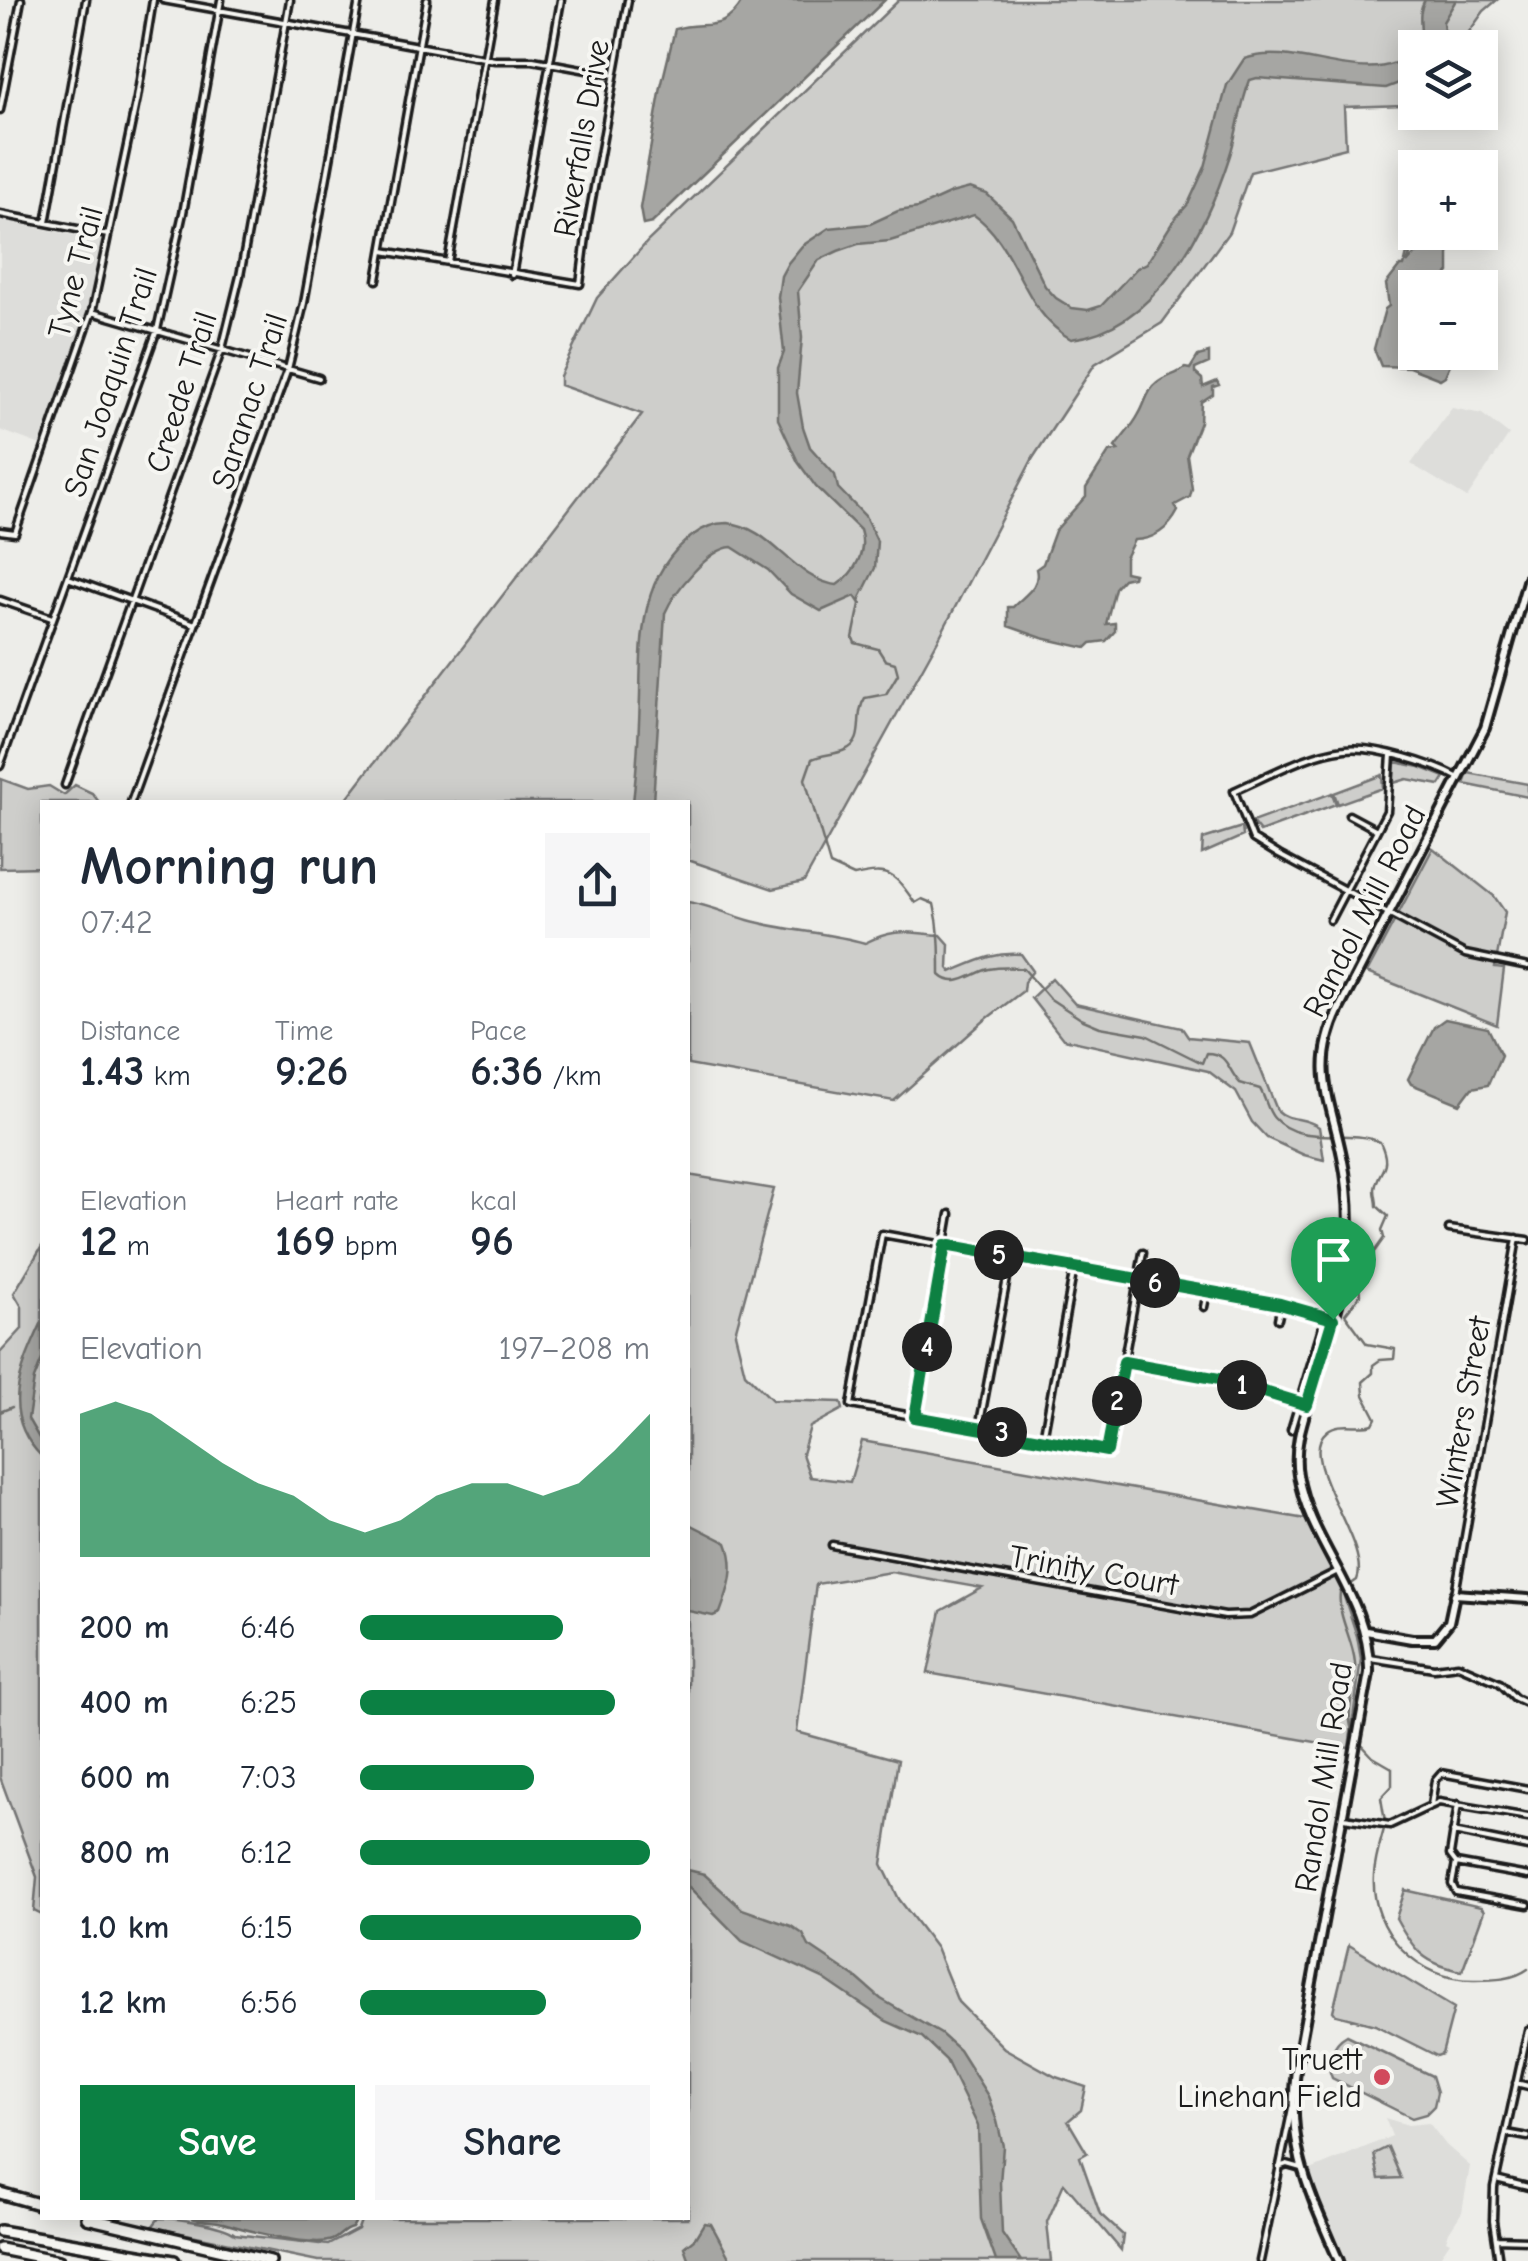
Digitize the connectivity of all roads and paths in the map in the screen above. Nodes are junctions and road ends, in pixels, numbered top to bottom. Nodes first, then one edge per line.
1 (20, 0) edge
2 (86, 0) edge
3 (154, 0) edge
4 (164, 0) edge
5 (221, 0) edge
6 (290, 0) edge
7 (359, 0) edge
8 (427, 0) edge
9 (496, 0) edge
10 (561, 0) edge
11 (628, 0) edge
12 (219, 10) junction
13 (286, 22) junction
14 (352, 34) junction
15 (419, 46) junction
16 (485, 58) junction
17 (550, 63) junction
18 (614, 75) junction
19 (0, 110) edge
20 (0, 214) edge
21 (46, 223) junction
22 (110, 235) junction
23 (382, 251) junction
24 (448, 262) junction
25 (512, 275) junction
26 (378, 280) dead end
27 (92, 312) junction
28 (157, 330) junction
29 (222, 349) junction
30 (288, 368) junction
31 (319, 378) dead end
32 (0, 531) edge
33 (68, 578) junction
34 (1528, 578) edge
35 (0, 600) edge
36 (132, 601) junction
37 (53, 619) junction
38 (196, 624) junction
39 (1391, 756) junction
40 (0, 766) edge
41 (1460, 779) junction
42 (66, 784) dead end
43 (132, 800) edge
44 (1349, 815) dead end
45 (1377, 830) junction
46 (1345, 890) junction
47 (1390, 914) junction
48 (1330, 920) dead end
49 (1528, 966) edge
50 (950, 1214) dead end
51 (1450, 1229) dead end
52 (1517, 1238) junction
53 (1528, 1240) edge
54 (945, 1245) junction
55 (1144, 1254) dead end
56 (1011, 1257) junction
57 (1074, 1268) junction
58 (1138, 1280) junction
59 (1207, 1292) junction
60 (1280, 1304) junction
61 (1204, 1307) dead end
62 (1328, 1307) dead end
63 (1329, 1318) junction
64 (1278, 1319) dead end
65 (1124, 1362) junction
66 (1303, 1404) junction
67 (915, 1417) junction
68 (979, 1428) junction
69 (1291, 1430) dead end
70 (1043, 1439) junction
71 (832, 1545) dead end
72 (1340, 1570) junction
73 (1455, 1594) junction
74 (1528, 1599) edge
75 (1366, 1631) junction
76 (1370, 1658) junction
77 (1528, 1704) edge
78 (1528, 1789) edge
79 (1458, 1804) junction
80 (1430, 1806) junction
81 (1528, 1817) edge
82 (1344, 1818) junction
83 (1453, 1832) junction
84 (1528, 1847) edge
85 (1456, 1863) junction
86 (1528, 1876) edge
87 (1528, 1905) edge
88 (1528, 2030) edge
89 (1516, 2083) junction
90 (1528, 2086) edge
91 (1293, 2103) junction
92 (1506, 2133) junction
93 (1528, 2137) edge
94 (1301, 2168) junction
95 (1277, 2171) junction
96 (1496, 2179) junction
97 (1528, 2188) edge
98 (0, 2193) edge
99 (40, 2204) edge
100 (96, 2220) edge
101 (1, 2231) edge
102 (1496, 2238) junction
103 (1528, 2240) edge
104 (0, 2249) edge
105 (59, 2261) edge
106 (174, 2261) edge
107 (270, 2261) edge
108 (1260, 2261) edge
109 (1339, 2261) edge
110 (1499, 2261) edge

1 - 19 street
2 - 21 street
3 - 22 street, Tyne Trail
4 - 12 street
5 - 12 street, San Joaquin Trail
6 - 13 street, Creede Trail
7 - 14 street, Saranac Trail
8 - 15 street
9 - 16 street
10 - 17 street
11 - 18 street, Riverfalls Drive
12 - 13 street
12 - 28 street, San Joaquin Trail
13 - 14 street
13 - 29 street, Creede Trail
14 - 15 street
14 - 30 street, Saranac Trail
15 - 16 street
15 - 23 street
16 - 17 street
16 - 24 street
17 - 18 street
17 - 25 street
18 - 25 street, Riverfalls Drive
20 - 21 street
21 - 22 street
22 - 27 street, Tyne Trail
23 - 24 street
23 - 26 street
24 - 25 street
27 - 28 street
27 - 32 street, Tyne Trail
28 - 29 street
28 - 33 street, San Joaquin Trail
29 - 30 street
29 - 36 street, Creede Trail
30 - 31 street
30 - 38 street, Saranac Trail
33 - 36 street
33 - 37 street, San Joaquin Trail
34 - 41 main road, Randol Mill Road
35 - 37 street
36 - 38 street
36 - 42 street, Creede Trail
37 - 40 street, San Joaquin Trail
38 - 43 street, Saranac Trail
39 - 41 street
39 - 45 street
39 - 46 street
41 - 47 main road, Randol Mill Road
44 - 45 street
45 - 46 street
46 - 47 street
46 - 48 street
47 - 49 street
47 - 63 main road, Randol Mill Road
50 - 54 street
51 - 52 street
52 - 53 street
52 - 73 street, Winters Street
54 - 56 street
54 - 67 street
54 - 67 street
55 - 58 street
56 - 57 street
56 - 68 street
57 - 58 street
57 - 70 street
58 - 59 street
58 - 65 street
59 - 60 street
59 - 61 street
60 - 63 street
60 - 64 street
62 - 63 street, Randol Mill Road
63 - 66 main road, Randol Mill Road
65 - 66 street
65 - 70 street
66 - 69 street, Randol Mill Road
66 - 72 main road, Randol Mill Road
67 - 68 street
68 - 70 street
71 - 72 street, Trinity Court
72 - 75 main road, Randol Mill Road
73 - 74 main road
73 - 75 main road
75 - 76 main road, Randol Mill Road
76 - 77 street
76 - 82 main road, Randol Mill Road
78 - 80 street
79 - 80 street
79 - 81 street
79 - 83 street
80 - 82 street
82 - 91 main road, Randol Mill Road
83 - 84 street
83 - 85 street
85 - 86 street
85 - 87 street
88 - 89 street
89 - 90 street
89 - 92 street
91 - 94 main road, Randol Mill Road
91 - 95 street
92 - 93 street
92 - 96 street
94 - 95 street
94 - 109 main road, Randol Mill Road
95 - 108 street
96 - 97 street
96 - 102 street
98 - 99 highway
100 - 107 highway
101 - 106 highway
102 - 103 street
102 - 110 street
104 - 105 highway

